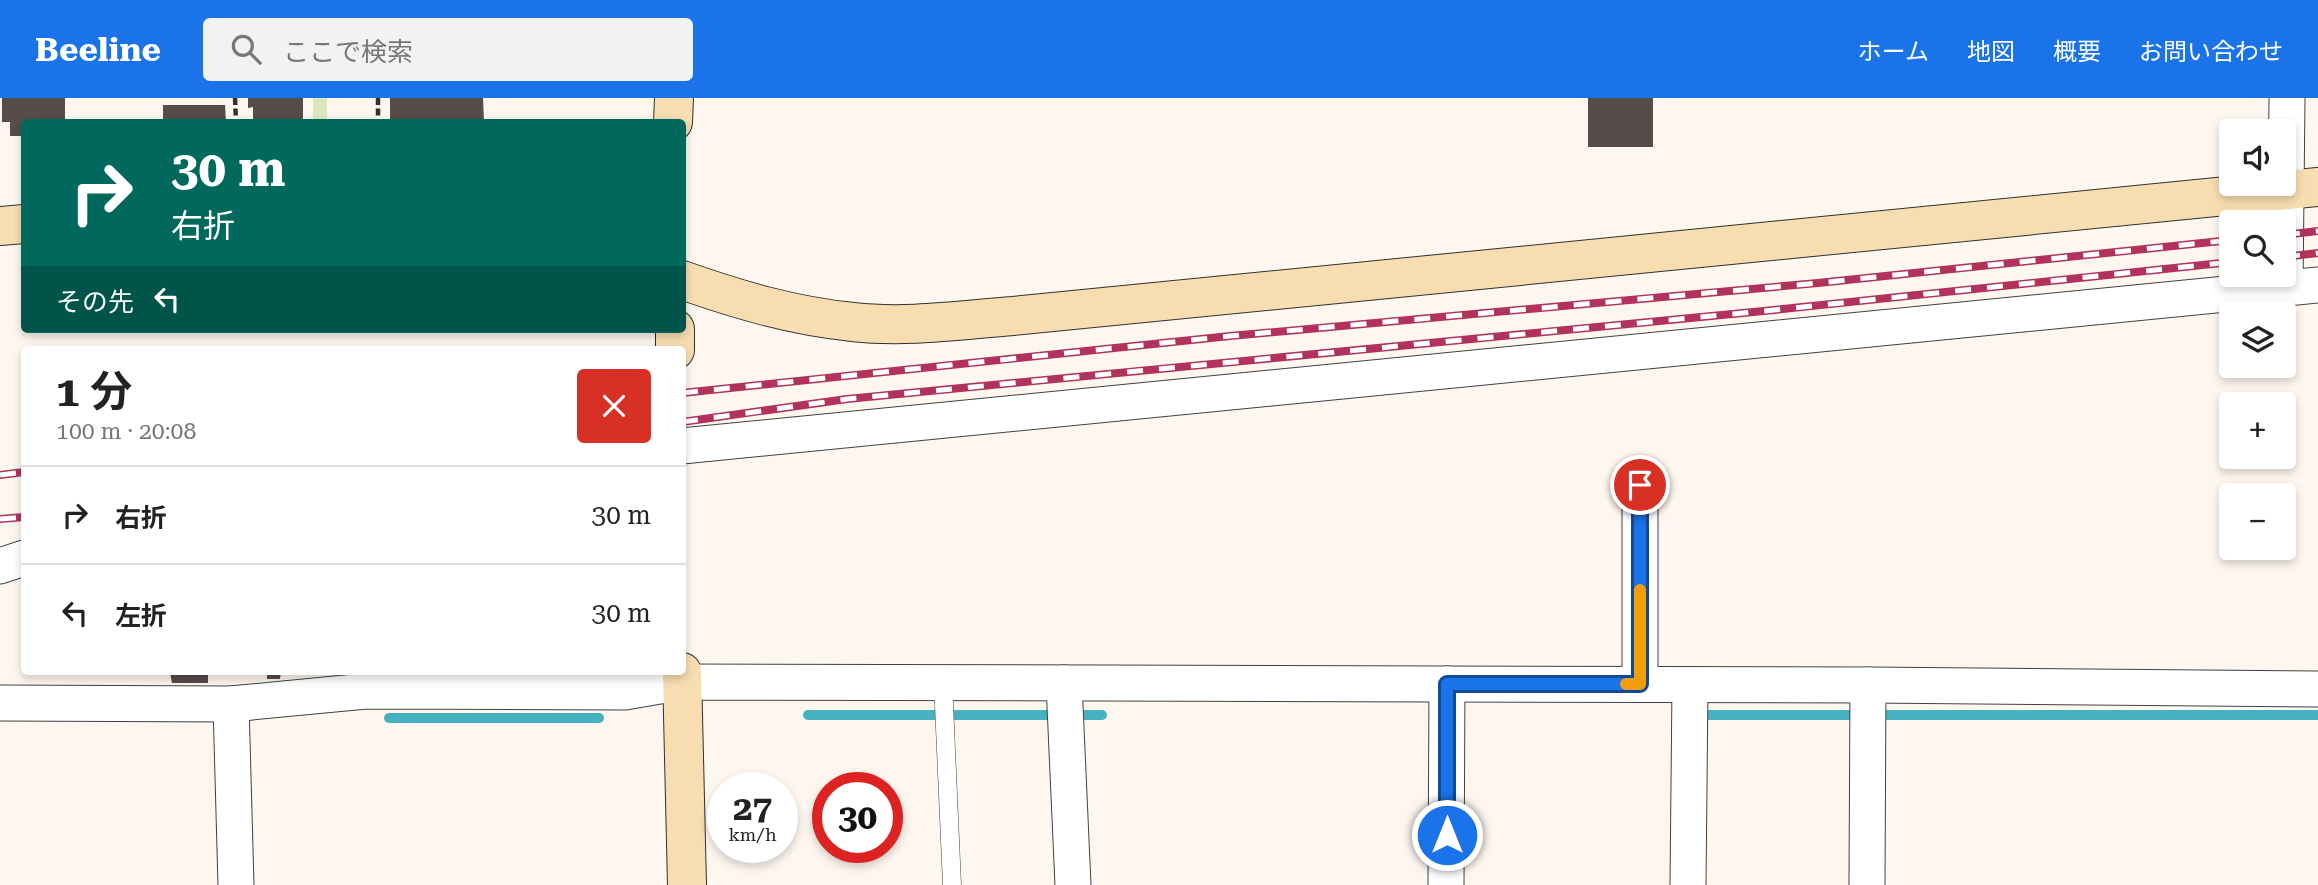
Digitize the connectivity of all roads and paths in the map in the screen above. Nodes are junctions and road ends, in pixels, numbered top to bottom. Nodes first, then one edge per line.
1 (235, 98) edge
2 (378, 98) edge
3 (674, 98) edge
4 (2287, 98) edge
5 (236, 119) edge
6 (378, 119) edge
7 (673, 119) edge
8 (2302, 189) edge
9 (21, 224) edge
10 (0, 226) edge
11 (686, 281) edge
12 (2301, 287) edge
13 (686, 446) edge
14 (1640, 485) dead end
15 (21, 559) edge
16 (0, 566) edge
17 (683, 677) edge
18 (1447, 684) junction
19 (1640, 684) junction
20 (1868, 687) junction
21 (2318, 689) edge
22 (943, 693) junction
23 (1065, 702) junction
24 (0, 703) edge
25 (231, 704) junction
26 (1690, 705) junction
27 (236, 885) edge
28 (687, 885) edge
29 (952, 885) edge
30 (1073, 885) edge
31 (1446, 885) edge
32 (1688, 885) edge
33 (1867, 885) edge

1 - 5 path
2 - 6 path
3 - 7 street
4 - 8 street
8 - 11 street
8 - 12 street
9 - 10 street
12 - 13 street
14 - 19 street
15 - 16 street
17 - 22 street
17 - 25 street
17 - 28 street
18 - 19 street
18 - 23 street
18 - 31 street
19 - 26 street
20 - 21 street
20 - 26 street
20 - 33 street
22 - 23 street
22 - 29 lane
23 - 30 street
24 - 25 street
25 - 27 street
26 - 32 street

